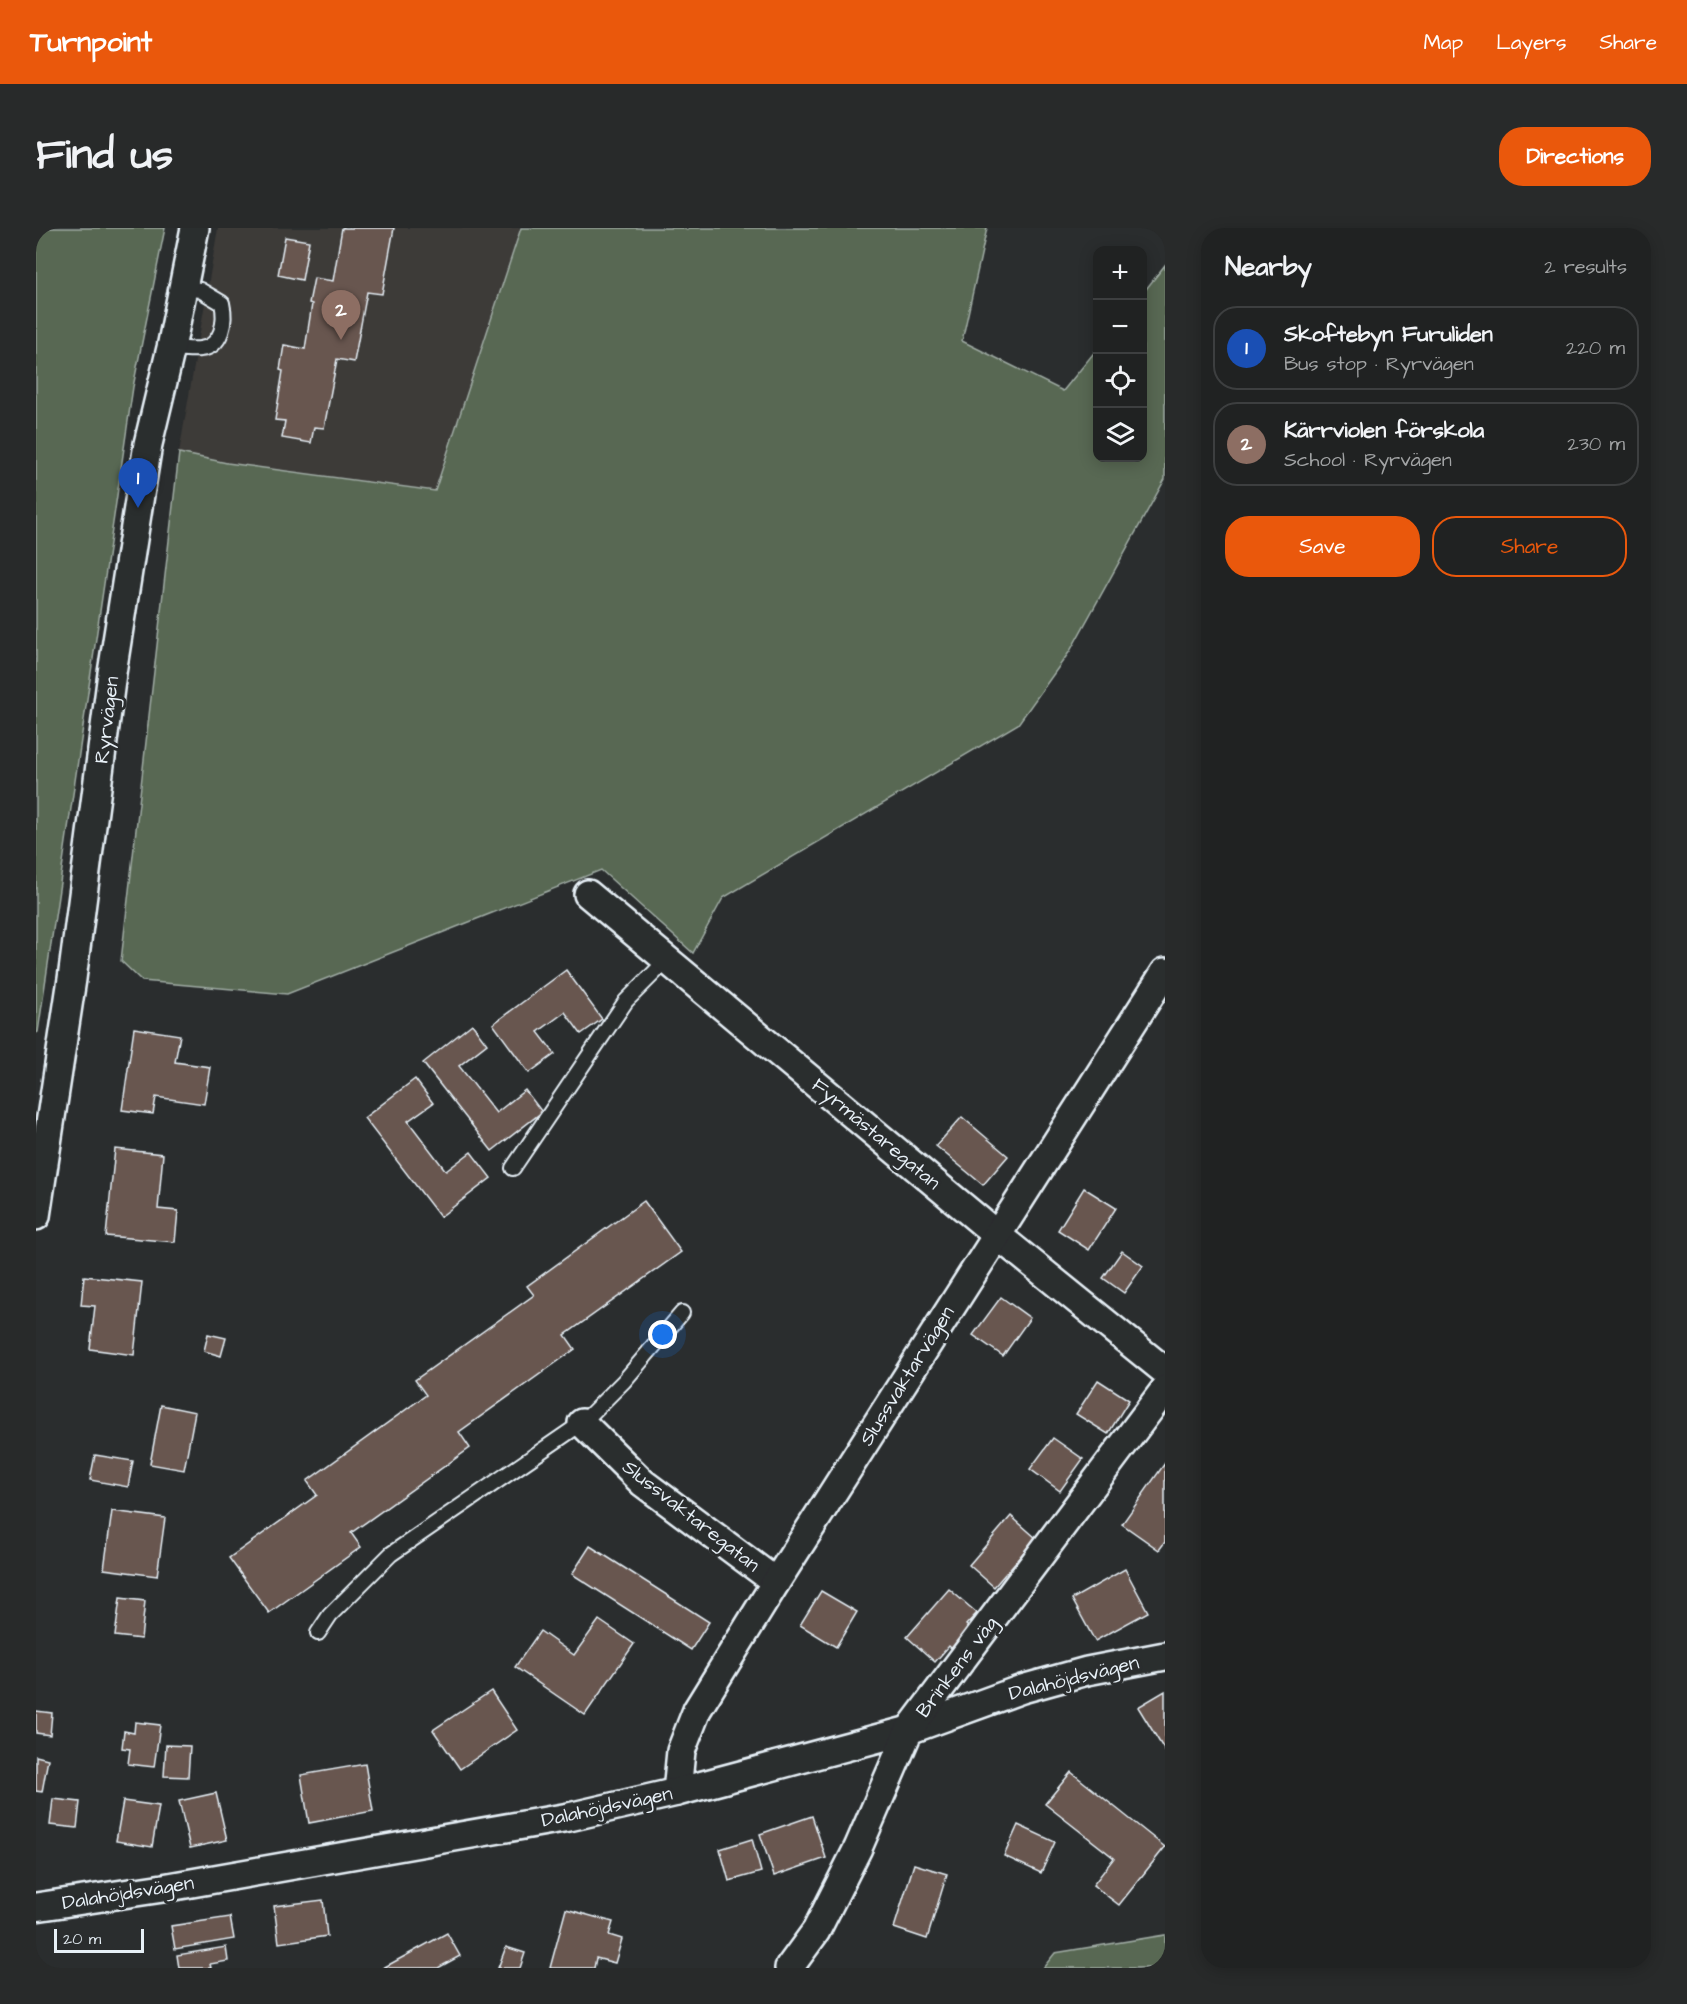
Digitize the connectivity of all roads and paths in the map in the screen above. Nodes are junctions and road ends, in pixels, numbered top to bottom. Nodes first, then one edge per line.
1 (195, 228) edge
2 (183, 288) junction
3 (171, 348) junction
4 (588, 894) dead end
5 (667, 960) junction
6 (1165, 972) edge
7 (46, 1077) edge
8 (513, 1168) dead end
9 (36, 1216) edge
10 (997, 1235) junction
11 (682, 1313) dead end
12 (1165, 1371) edge
13 (1165, 1389) edge
14 (582, 1423) junction
15 (776, 1582) junction
16 (318, 1633) dead end
17 (1165, 1656) edge
18 (909, 1730) junction
19 (677, 1792) junction
20 (36, 1907) edge
21 (789, 1968) edge

1 - 2 street, Ryrvägen
2 - 3 street, Ryrvägen
2 - 3 lane
3 - 7 street, Ryrvägen
4 - 5 street, Fyrmästaregatan
5 - 8 lane
5 - 10 street, Fyrmästaregatan
6 - 10 street, Slussvaktarvägen
7 - 9 street, Ryrvägen
10 - 12 street, Fyrmästaregatan
10 - 15 street, Slussvaktarvägen
11 - 14 lane
13 - 18 street, Brinkens väg
14 - 15 street, Slussvaktaregatan
14 - 16 lane
15 - 19 street, Slussvaktarvägen
17 - 18 street, Dalahöjdsvägen
18 - 19 street, Dalahöjdsvägen
18 - 21 street, Brinkens väg
19 - 20 street, Dalahöjdsvägen

